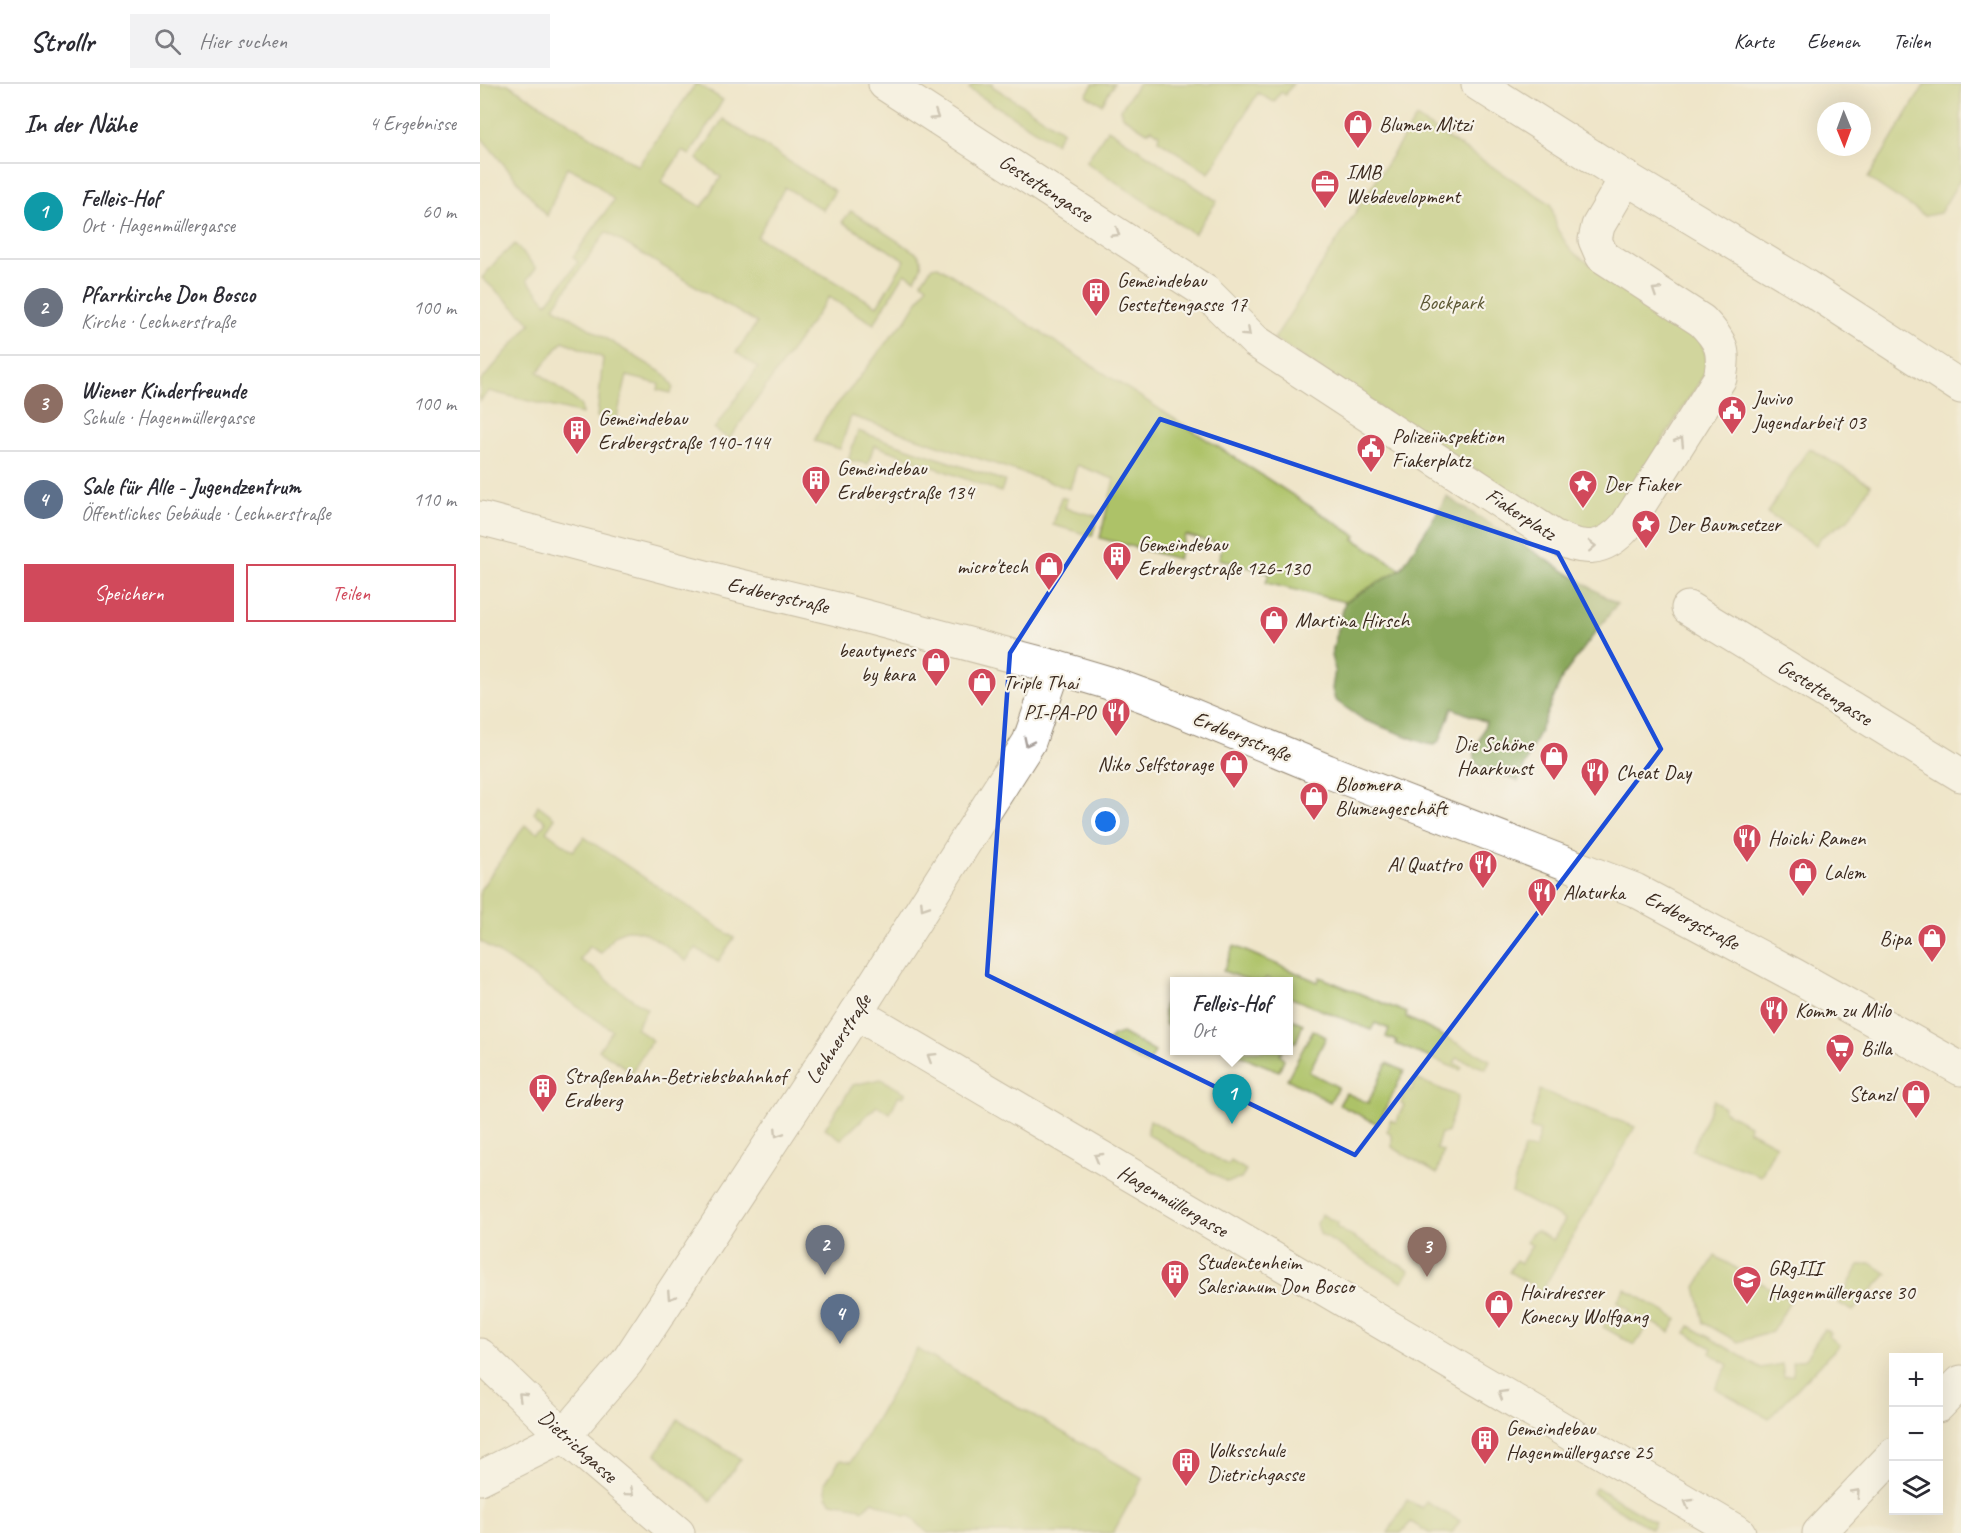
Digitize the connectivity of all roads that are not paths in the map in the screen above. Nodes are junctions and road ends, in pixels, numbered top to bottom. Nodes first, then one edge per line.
1 (885, 84) edge
2 (1478, 84) edge
3 (1626, 178) junction
4 (1206, 292) joint
5 (1961, 387) edge
6 (480, 519) edge
7 (1688, 608) dead end
8 (1055, 667) junction
9 (1961, 775) edge
10 (856, 1013) junction
11 (1961, 1070) edge
12 (480, 1355) edge
13 (1961, 1382) edge
14 (1943, 1401) edge
15 (564, 1436) junction
16 (1889, 1458) edge
17 (480, 1478) edge
18 (678, 1533) edge
19 (1738, 1533) edge
20 (1819, 1533) edge

1 -> 4 street, Gestettengasse
2 - 3 street
4 -> 3 street, Fiakerplatz
3 - 5 street
6 - 8 street, Erdbergstraße
7 - 9 street, Gestettengasse
8 -> 10 street, Lechnerstraße
8 - 11 street, Erdbergstraße
10 -> 15 street, Lechnerstraße
19 -> 10 street, Hagenmüllergasse
15 -> 12 street, Dietrichgasse
13 - 14 street
15 - 17 street, Lechnerstraße
15 -> 18 street, Dietrichgasse
20 -> 16 street

